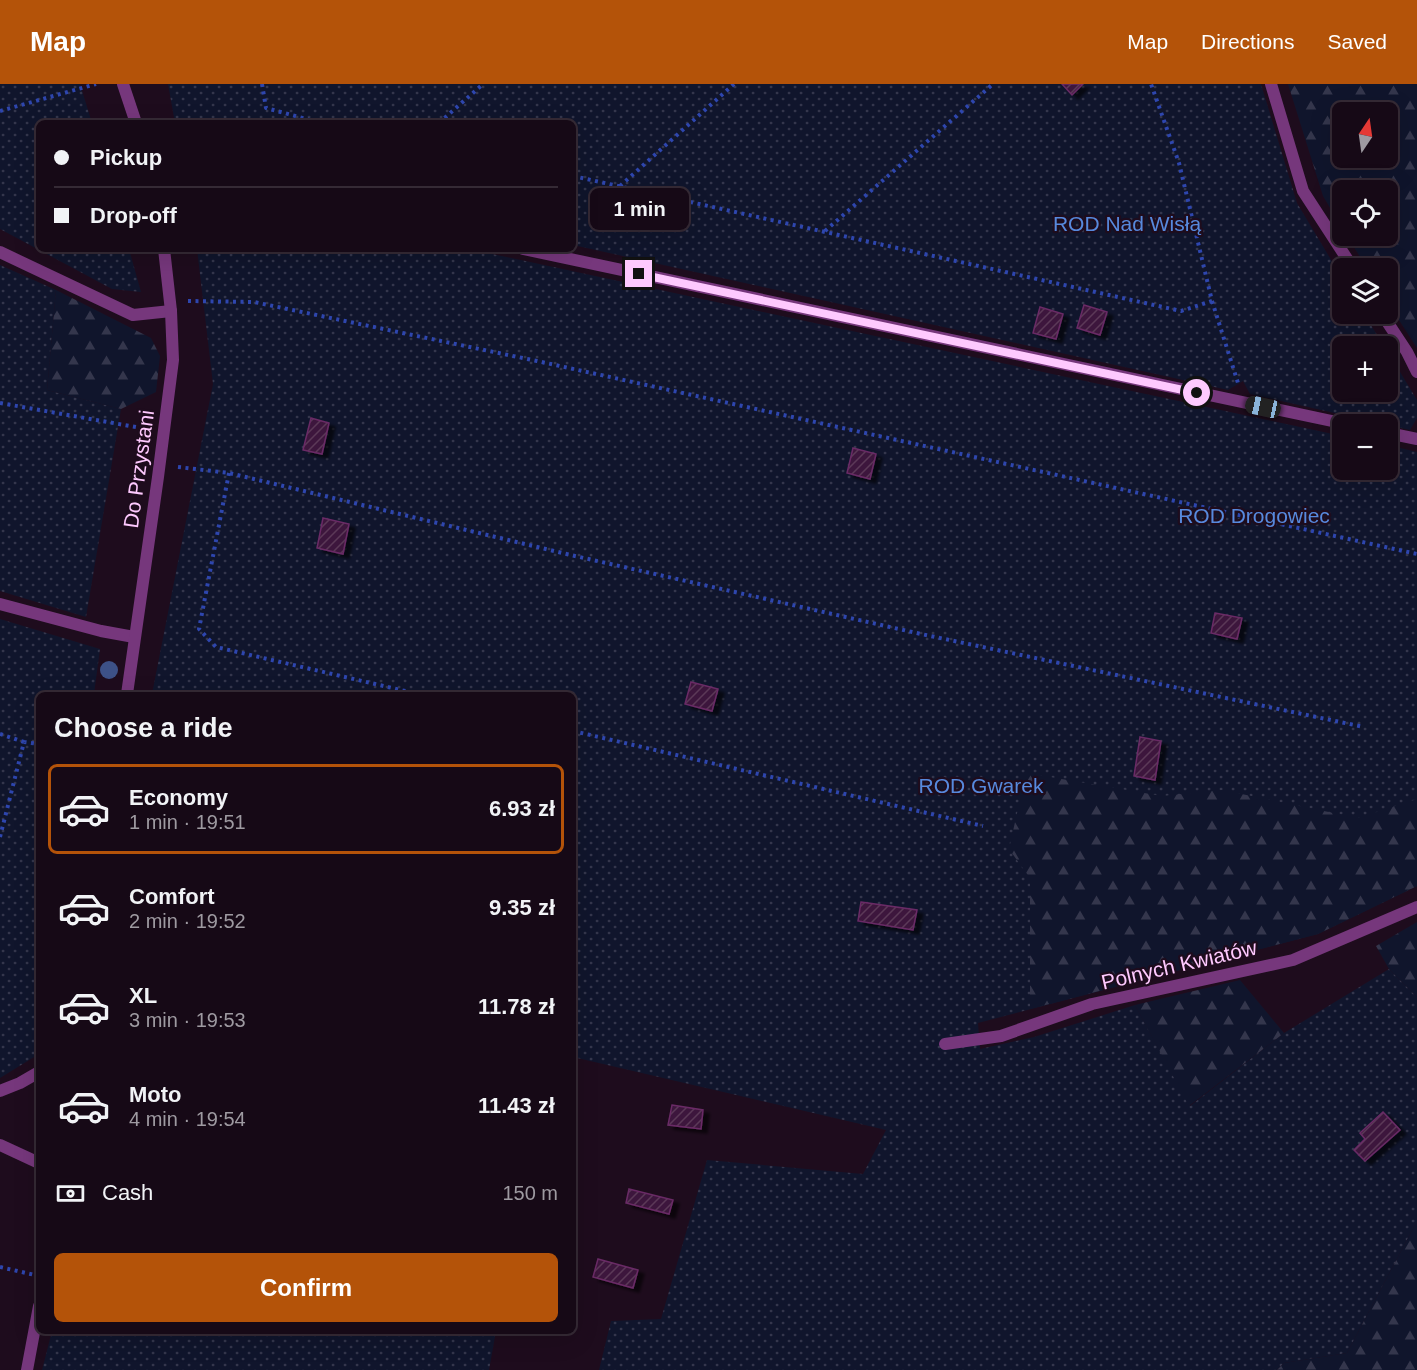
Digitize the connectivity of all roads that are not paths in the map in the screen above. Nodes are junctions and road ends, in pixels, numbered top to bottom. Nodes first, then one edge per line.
1 (123, 84) edge
2 (1271, 84) edge
3 (135, 120) edge
4 (0, 252) edge
5 (164, 252) edge
6 (537, 252) edge
7 (1347, 258) edge
8 (171, 311) junction
9 (1389, 324) edge
10 (1417, 372) edge
11 (1332, 421) edge
12 (1398, 435) edge
13 (1417, 439) edge
14 (0, 604) edge
15 (134, 637) junction
16 (127, 692) edge
17 (1417, 907) edge
18 (945, 1044) dead end
19 (36, 1074) edge
20 (0, 1091) edge
21 (0, 1144) edge
22 (36, 1162) edge
23 (36, 1321) edge
24 (27, 1370) edge

1 - 3 street
2 - 7 street
4 - 8 street
5 - 8 street, Do Przystani
6 - 11 street
8 - 15 street, Do Przystani
9 - 10 street
12 - 13 street
14 - 15 street
15 - 16 street, Do Przystani
17 - 18 street, Polnych Kwiatów
19 - 20 street
21 - 22 street
23 - 24 street

